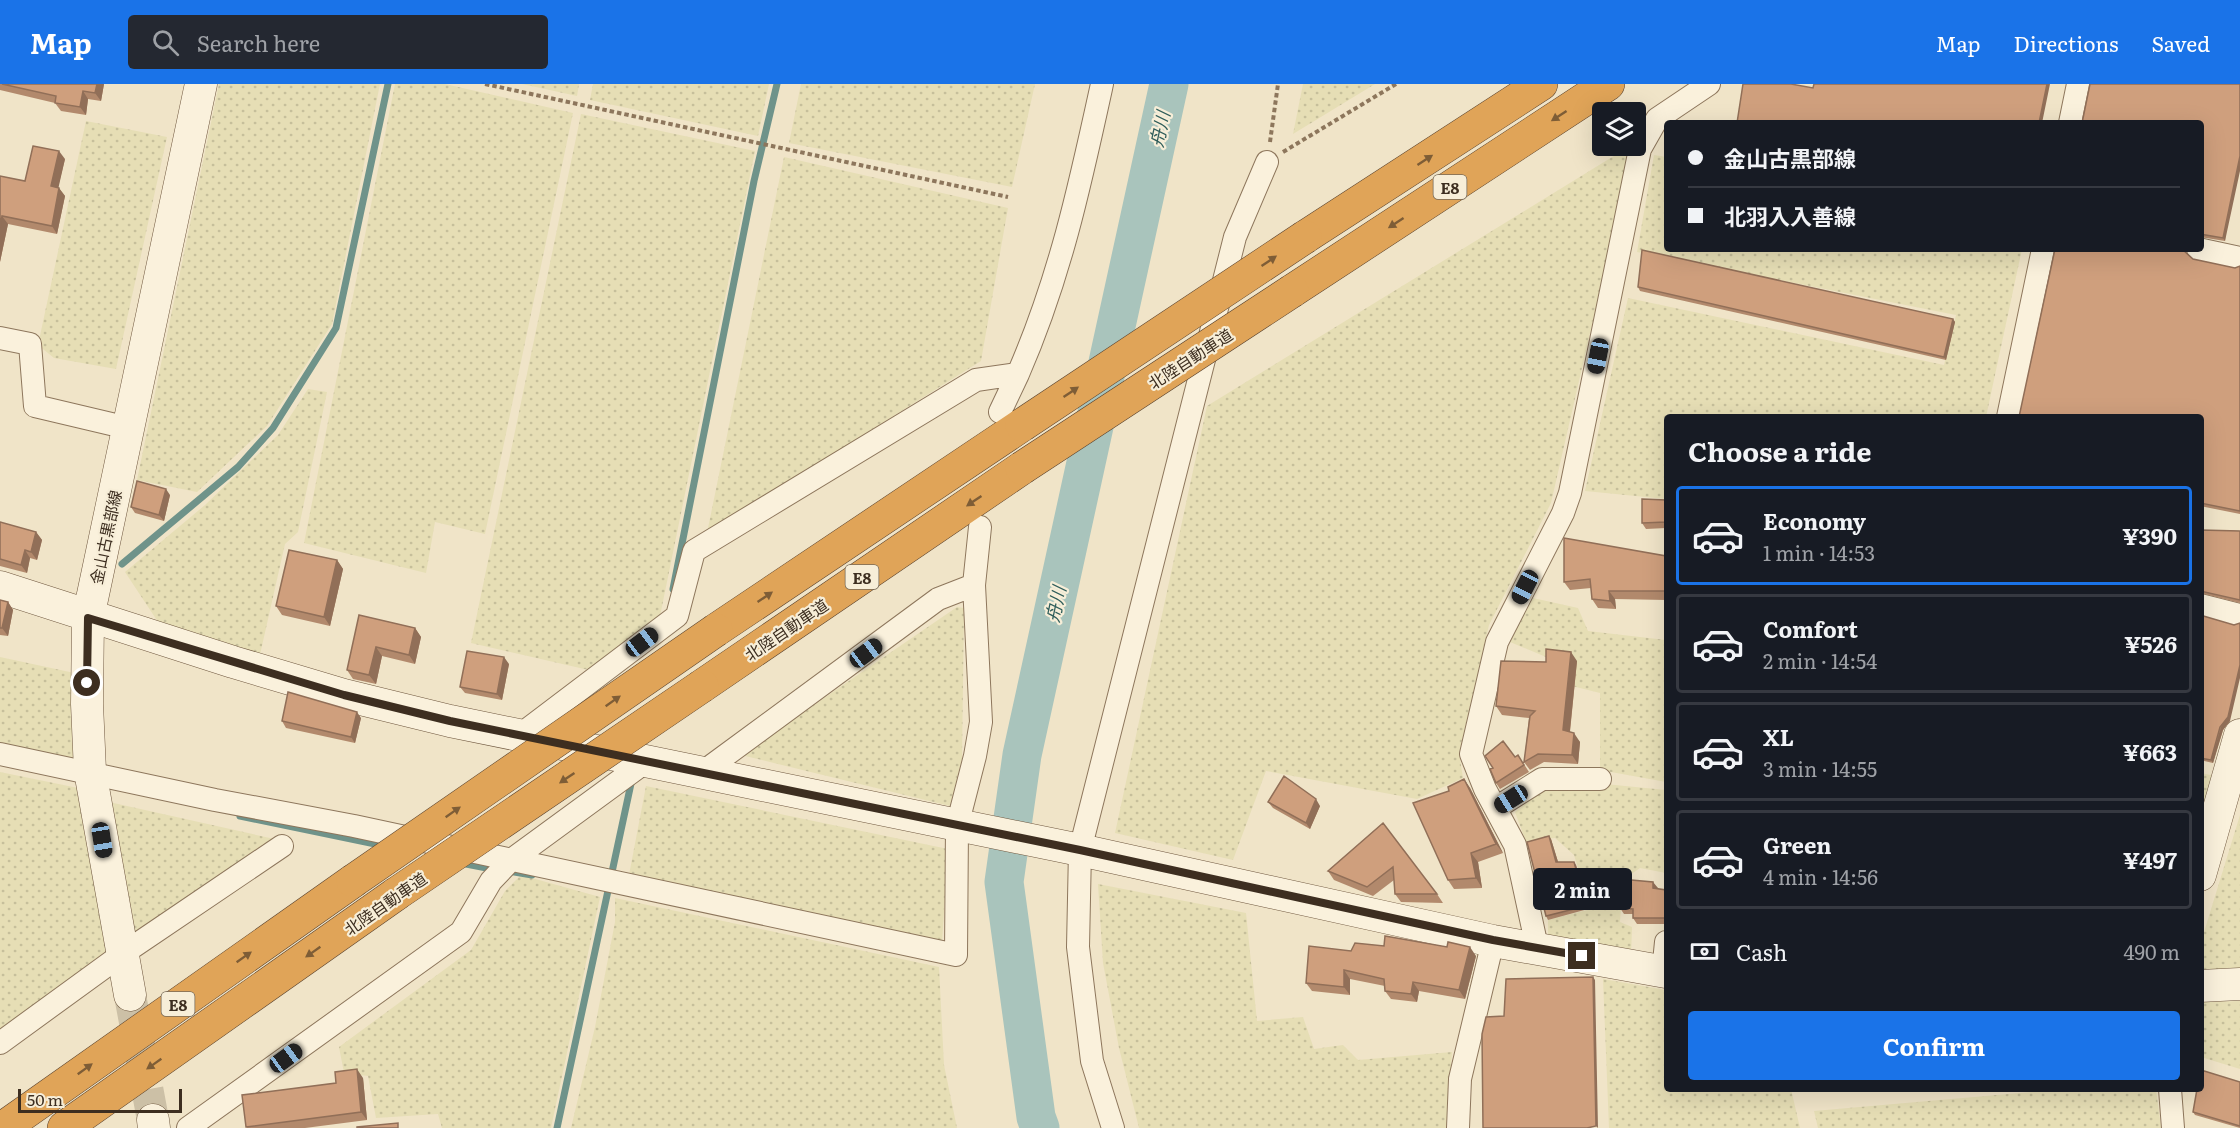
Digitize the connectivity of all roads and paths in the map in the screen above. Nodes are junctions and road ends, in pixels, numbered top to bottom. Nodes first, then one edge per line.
1 (201, 84) edge
2 (485, 84) edge
3 (1102, 84) edge
4 (1278, 84) edge
5 (1396, 84) edge
6 (1541, 84) edge
7 (1608, 84) edge
8 (1709, 84) edge
9 (2078, 84) edge
10 (2071, 120) edge
11 (1267, 162) junction
12 (1008, 197) dead end
13 (2204, 250) edge
14 (2042, 252) edge
15 (2240, 258) edge
16 (0, 338) edge
17 (1018, 374) junction
18 (2009, 414) edge
19 (1011, 418) junction
20 (128, 428) junction
21 (980, 527) dead end
22 (974, 585) junction
23 (0, 587) edge
24 (2204, 606) edge
25 (2240, 615) edge
26 (88, 618) junction
27 (520, 735) junction
28 (2240, 735) edge
29 (0, 754) edge
30 (648, 760) junction
31 (90, 771) junction
32 (703, 772) junction
33 (1600, 779) dead end
34 (1496, 808) junction
35 (963, 827) junction
36 (282, 846) dead end
37 (1080, 850) junction
38 (510, 861) junction
39 (2204, 861) edge
40 (1493, 940) junction
41 (1537, 947) junction
42 (121, 956) junction
43 (1664, 962) edge
44 (2240, 984) edge
45 (2204, 986) edge
46 (129, 995) tunnel mouth
47 (0, 1043) edge
48 (2170, 1092) edge
49 (3, 1128) edge
50 (64, 1128) edge
51 (188, 1128) edge
52 (1113, 1128) edge
53 (1458, 1128) edge
54 (2173, 1128) edge

1 - 20 main road, 金山古黒部線
2 - 12 path
3 - 17 street
4 - 11 path
5 - 11 path
19 -> 6 highway, E8, bridge
7 -> 50 highway, 北陸自動車道 / E8, bridge
8 - 34 street
9 - 10 street
11 - 37 street
13 - 15 street
14 - 18 street
16 - 20 street
17 - 19 street
17 - 27 street
49 -> 19 highway, E8, bridge
20 - 26 main road, 金山古黒部線
21 - 22 street
22 - 32 street
22 - 35 street
23 - 26 main road
24 - 25 street
26 - 27 main road
26 - 31 main road, 金山古黒部線
27 - 30 main road
28 - 39 main road
29 - 31 street
30 - 32 main road
30 - 38 street
31 - 38 street
31 - 42 main road, 金山古黒部線
32 - 35 main road
33 - 34 street
34 - 41 street
35 - 37 main road
35 - 38 street
36 - 42 street
37 - 40 main road
37 - 52 street
38 - 51 street
40 - 41 main road
40 - 53 street
41 - 43 main road
42 - 46 main road, 金山古黒部線
42 - 47 street
44 - 45 main road
48 - 54 street

